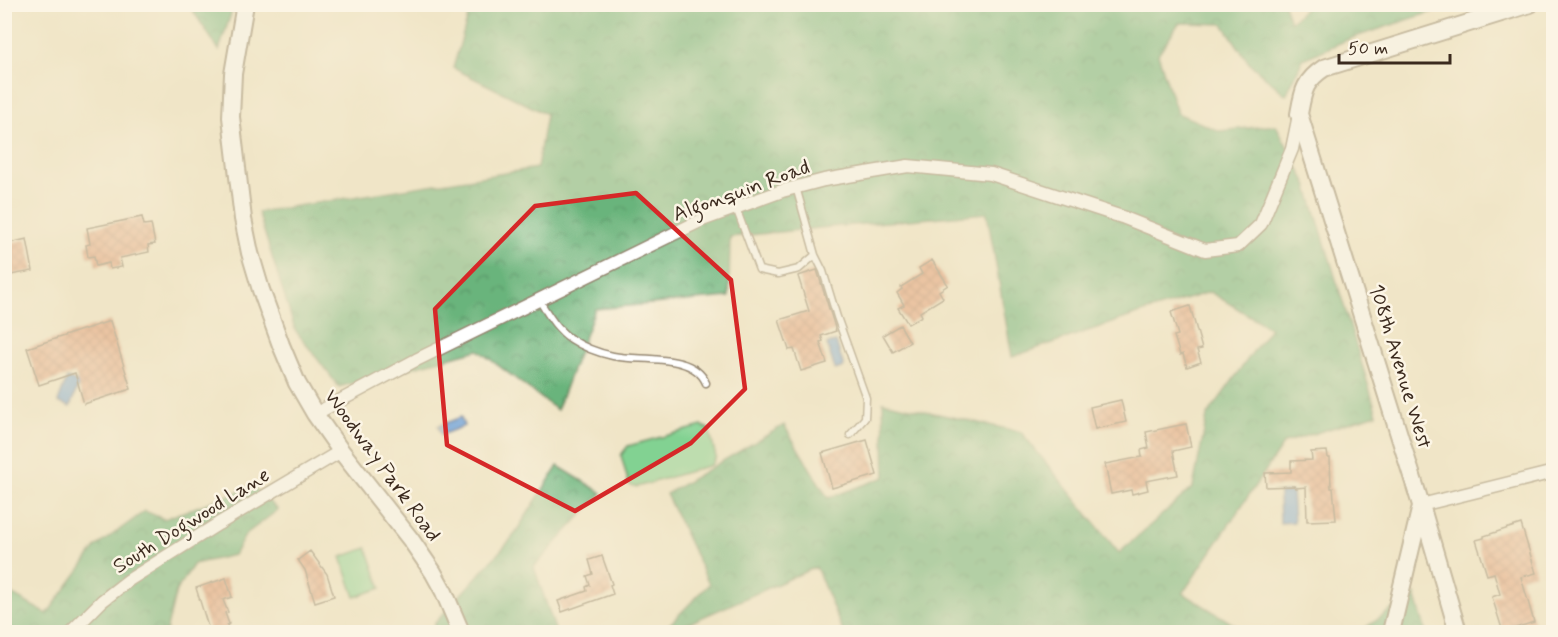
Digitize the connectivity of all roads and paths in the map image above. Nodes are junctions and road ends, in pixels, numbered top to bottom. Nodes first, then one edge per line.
1 (245, 4) edge
2 (1530, 4) edge
3 (1299, 114) junction
4 (796, 187) junction
5 (736, 208) junction
6 (815, 255) junction
7 (538, 299) junction
8 (706, 383) dead end
9 (315, 414) junction
10 (850, 435) dead end
11 (341, 451) junction
12 (1554, 472) edge
13 (1421, 505) junction
14 (1410, 551) junction
15 (1436, 560) junction
16 (1554, 631) edge
17 (70, 633) edge
18 (461, 633) edge
19 (1390, 633) edge
20 (1458, 633) edge
21 (1549, 633) edge

1 - 9 street, Woodway Park Road
2 - 3 street
3 - 4 street, Algonquin Road
3 - 13 street, 108th Avenue West
4 - 5 street, Algonquin Road
4 - 6 lane
5 - 6 lane
5 - 7 street, Algonquin Road
6 - 10 lane
7 - 8 lane
7 - 9 street, Algonquin Road
9 - 11 street, Woodway Park Road
11 - 17 street, South Dogwood Lane
11 - 18 street, Woodway Park Road
12 - 13 street
13 - 14 street
13 - 15 street, 108th Avenue West
14 - 15 street
14 - 19 street
15 - 20 street, 108th Avenue West
16 - 21 lane

